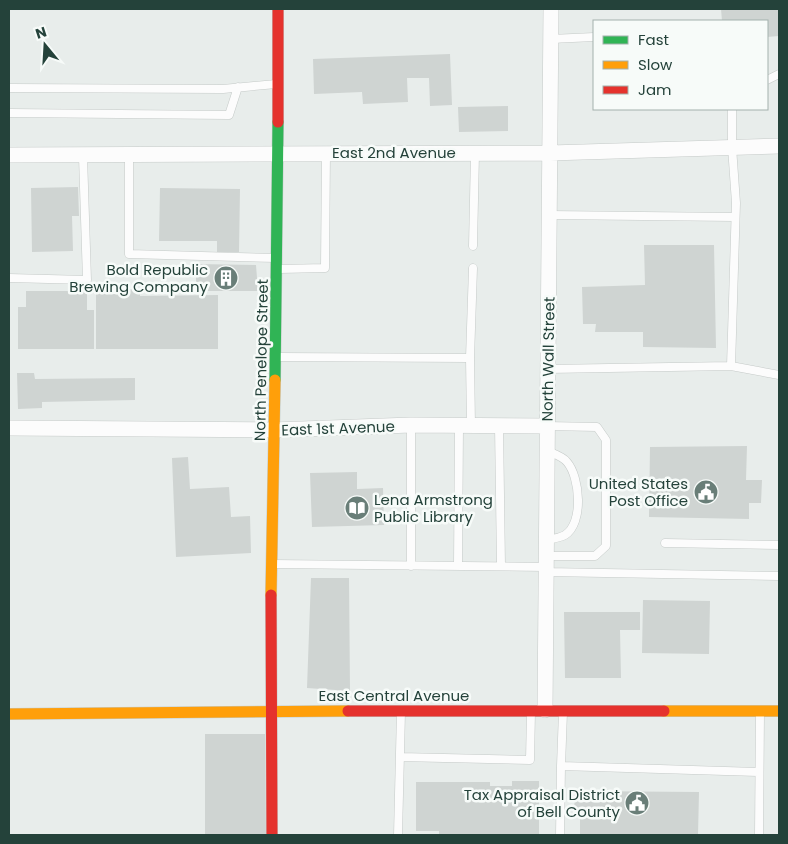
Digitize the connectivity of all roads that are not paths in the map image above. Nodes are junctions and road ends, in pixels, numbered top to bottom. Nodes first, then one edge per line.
1 (278, 9) edge
2 (551, 9) edge
3 (593, 37) edge
4 (551, 39) junction
5 (278, 84) junction
6 (238, 87) junction
7 (9, 88) edge
8 (732, 110) edge
9 (9, 113) edge
10 (779, 146) edge
11 (732, 147) junction
12 (277, 152) junction
13 (326, 152) junction
14 (474, 152) junction
15 (550, 152) junction
16 (9, 155) edge
17 (129, 155) junction
18 (83, 156) junction
19 (549, 215) junction
20 (735, 217) junction
21 (473, 246) dead end
22 (278, 263) junction
23 (472, 268) dead end
24 (9, 278) edge
25 (276, 357) junction
26 (470, 358) junction
27 (731, 366) junction
28 (548, 369) junction
29 (779, 375) edge
30 (411, 425) junction
31 (465, 426) junction
32 (499, 426) junction
33 (547, 426) junction
34 (9, 428) edge
35 (275, 430) junction
36 (547, 451) junction
37 (546, 540) junction
38 (665, 543) dead end
39 (779, 545) edge
40 (271, 564) junction
41 (546, 565) junction
42 (411, 566) junction
43 (458, 566) junction
44 (501, 566) junction
45 (779, 576) edge
46 (401, 710) junction
47 (538, 710) junction
48 (563, 710) junction
49 (273, 711) junction
50 (760, 711) junction
51 (779, 711) edge
52 (9, 714) edge
53 (400, 757) junction
54 (562, 766) junction
55 (758, 772) junction
56 (272, 835) edge
57 (398, 835) edge
58 (560, 835) edge
59 (759, 835) edge

1 - 5 street, North Penelope Street
2 - 4 street, North Wall Street
3 - 4 lane
4 - 15 street, North Wall Street
5 - 6 lane
5 - 12 street, North Penelope Street
6 - 7 lane
6 - 9 lane
8 - 11 lane
10 - 11 street, East 2nd Avenue
11 - 15 street, East 2nd Avenue
11 - 20 lane
12 - 13 street, East 2nd Avenue
12 - 17 street, East 2nd Avenue
12 - 22 street, North Penelope Street
13 - 14 street, East 2nd Avenue
13 - 22 lane
14 - 15 street, East 2nd Avenue
14 - 21 lane
15 - 19 street, North Wall Street
16 - 18 street, East 2nd Avenue
17 - 18 street, East 2nd Avenue
17 - 22 lane
18 - 24 lane
19 - 20 lane
19 - 28 street, North Wall Street
20 - 27 lane
22 - 25 street, North Penelope Street
23 - 26 lane
25 - 26 lane
25 - 35 street, North Penelope Street
26 - 31 lane
27 - 28 lane
27 - 29 lane
28 - 33 street, North Wall Street
30 - 31 street, East 1st Avenue
30 - 35 street, East 1st Avenue
30 - 42 lane
31 - 32 street, East 1st Avenue
31 - 43 lane
32 - 33 street, East 1st Avenue
32 - 44 lane
33 - 36 street, North Wall Street
33 - 41 lane
34 - 35 street, East 1st Avenue
35 - 40 street, North Penelope Street
36 - 37 street, North Wall Street
36 - 37 lane
37 - 41 street, North Wall Street
38 - 39 lane
40 - 42 lane
40 - 49 street, North Penelope Street
41 - 44 lane
41 - 45 lane
41 - 47 street, North Wall Street
42 - 43 lane
43 - 44 lane
46 - 47 street, East Central Avenue
46 - 49 street, East Central Avenue
46 - 53 lane
47 - 48 street, East Central Avenue
47 - 53 lane
48 - 50 street, East Central Avenue
48 - 54 lane
49 - 52 street, East Central Avenue
49 - 56 street, North Penelope Street
50 - 51 street, East Central Avenue
50 - 55 lane
53 - 57 lane
54 - 55 lane
54 - 58 lane
55 - 59 lane

